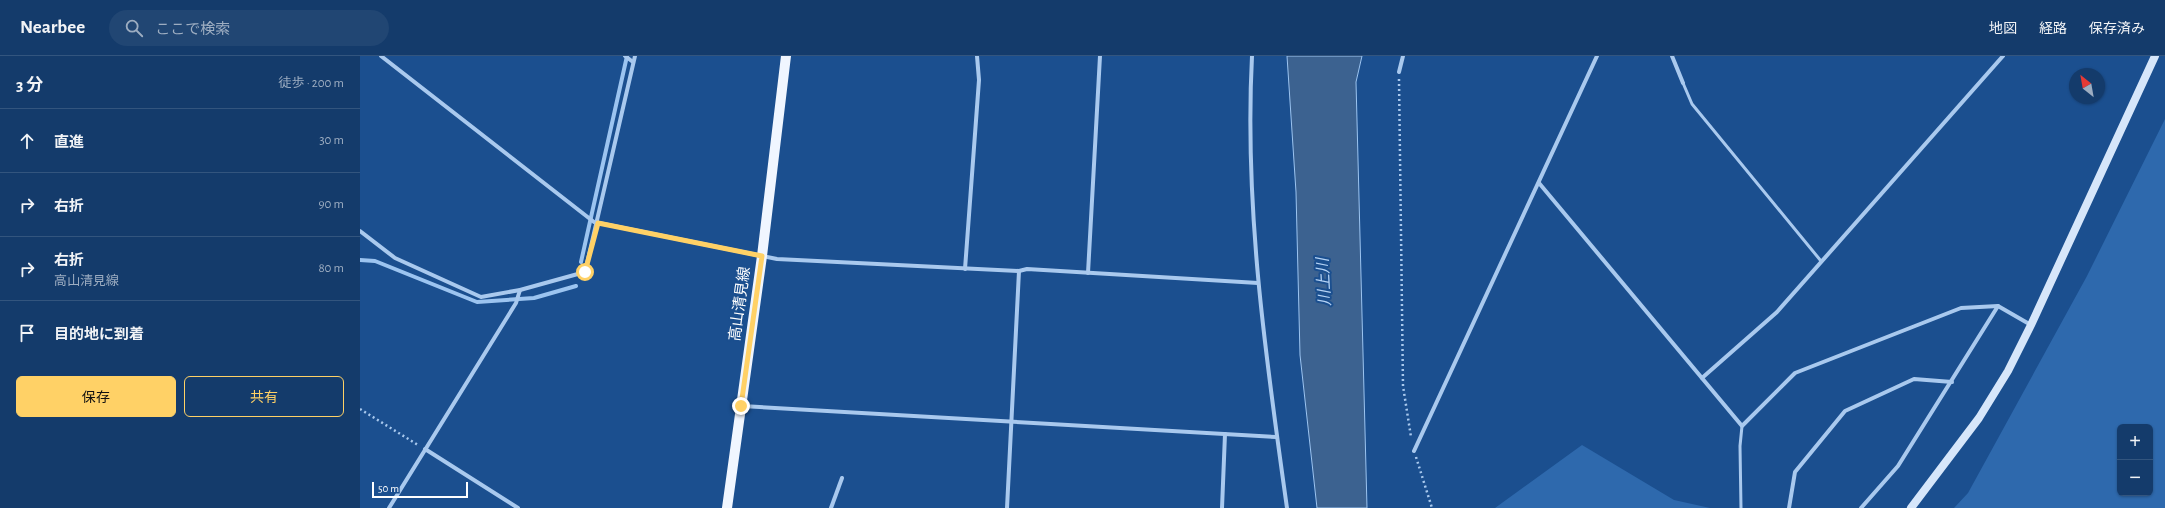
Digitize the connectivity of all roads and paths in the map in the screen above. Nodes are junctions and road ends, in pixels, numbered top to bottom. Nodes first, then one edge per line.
1 (381, 56) edge
2 (625, 56) edge
3 (635, 56) edge
4 (786, 56) edge
5 (977, 56) edge
6 (1100, 56) edge
7 (1252, 56) edge
8 (1403, 56) edge
9 (1597, 56) edge
10 (1672, 56) edge
11 (2003, 56) edge
12 (2155, 56) edge
13 (631, 61) junction
14 (1399, 72) joint
15 (1683, 83) joint
16 (1539, 183) junction
17 (596, 222) junction
18 (360, 231) edge
19 (762, 256) junction
20 (1821, 261) junction
21 (965, 269) junction
22 (1020, 271) junction
23 (1088, 273) junction
24 (1258, 283) junction
25 (520, 292) junction
26 (1998, 306) junction
27 (2031, 325) junction
28 (1702, 378) junction
29 (1952, 382) junction
30 (741, 406) junction
31 (360, 409) edge
32 (1012, 421) junction
33 (1742, 426) junction
34 (1225, 434) junction
35 (1276, 437) junction
36 (425, 450) junction
37 (1414, 451) junction
38 (842, 478) dead end
39 (389, 508) edge
40 (518, 508) edge
41 (727, 508) edge
42 (831, 508) edge
43 (1007, 508) edge
44 (1222, 508) edge
45 (1287, 508) edge
46 (1432, 508) edge
47 (1741, 508) edge
48 (1789, 508) edge
49 (1861, 508) edge
50 (1911, 508) edge

1 - 17 street
2 - 13 street
3 - 13 street
4 - 19 main road, 高山清見線
5 - 21 street
6 - 23 street
7 - 24 street
8 - 14 street
9 - 16 street
10 - 15 street
11 - 20 street
12 - 27 street
13 - 17 street
14 - 37 path
15 - 20 lane
16 - 28 street
16 - 37 street
17 - 19 street
17 - 25 street
18 - 25 street
19 - 21 street
19 - 30 main road, 高山清見線
20 - 28 street
21 - 22 street
22 - 23 street
22 - 32 street
23 - 24 street
24 - 35 street
25 - 36 street
26 - 27 street
26 - 29 street
26 - 33 street
27 - 50 street
28 - 33 street
29 - 48 street
29 - 49 street
30 - 32 street
30 - 41 main road, 高山清見線
31 - 36 path
32 - 34 street
32 - 43 street
33 - 47 lane
34 - 35 street
34 - 44 street
35 - 45 street
36 - 39 street
36 - 40 street
37 - 46 path
38 - 42 street

